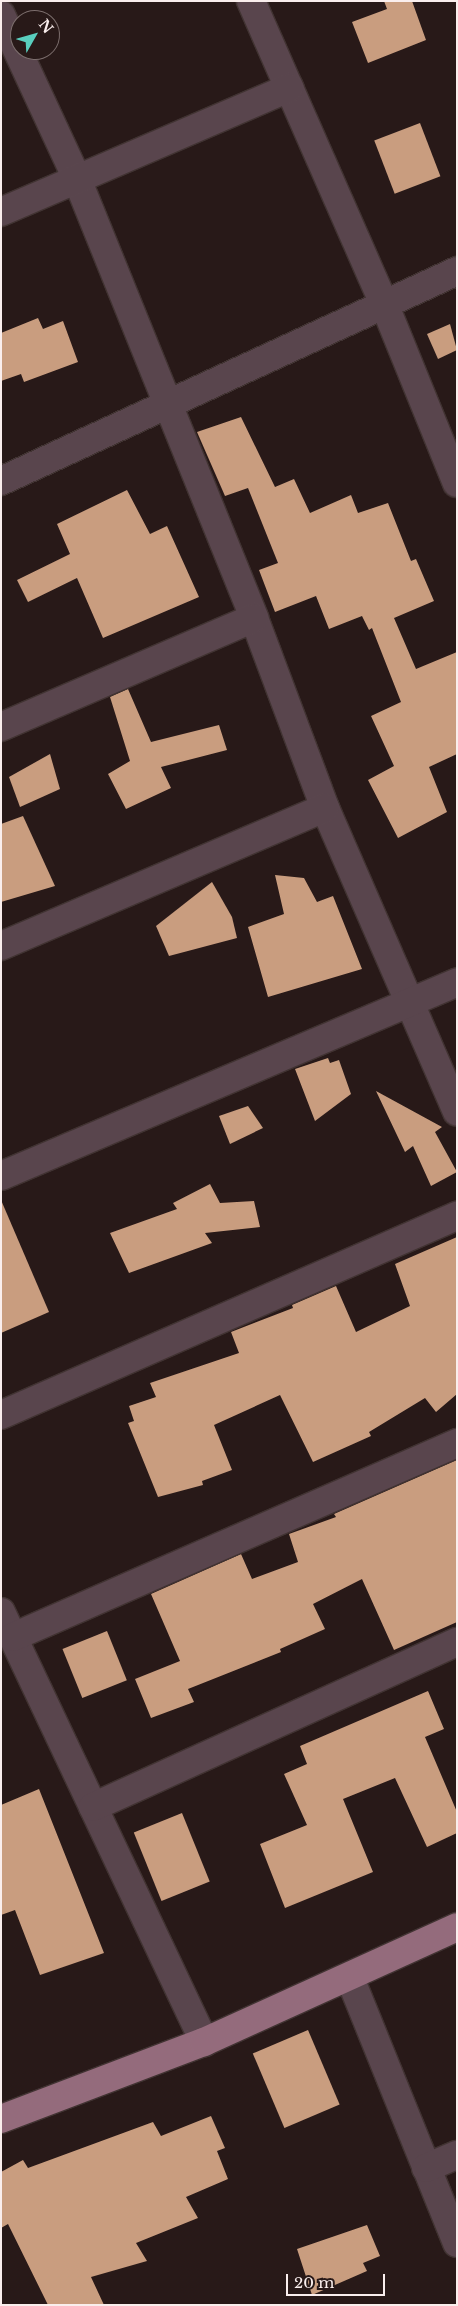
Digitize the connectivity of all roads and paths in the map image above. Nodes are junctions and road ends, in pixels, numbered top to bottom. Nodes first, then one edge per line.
1 (251, 1) edge
2 (1, 15) edge
3 (289, 88) junction
4 (77, 179) junction
5 (1, 212) edge
6 (457, 270) edge
7 (385, 306) junction
8 (166, 402) junction
9 (1, 481) edge
10 (457, 483) edge
11 (254, 618) junction
12 (1, 727) edge
13 (325, 808) junction
14 (1, 946) edge
15 (457, 982) edge
16 (409, 1000) junction
17 (457, 1112) edge
18 (1, 1176) edge
19 (457, 1216) edge
20 (1, 1415) edge
21 (457, 1443) edge
22 (1, 1612) edge
23 (13, 1637) junction
24 (457, 1642) edge
25 (93, 1807) junction
26 (457, 1927) edge
27 (350, 1978) junction
28 (204, 2042) junction
29 (1, 2119) edge
30 (457, 2155) edge
31 (426, 2168) junction
32 (457, 2243) edge

1 - 3 street
2 - 4 street
3 - 4 street
3 - 7 street
4 - 5 street
4 - 8 street
6 - 7 street
7 - 8 street
7 - 10 street
8 - 9 street
8 - 11 street
11 - 12 street
11 - 13 street
13 - 14 street
13 - 16 street
15 - 16 street
16 - 17 street
16 - 18 street
19 - 20 street
21 - 23 street
22 - 23 street
23 - 25 street
24 - 25 street
25 - 28 street
26 - 27 main road
27 - 28 main road
27 - 31 street
28 - 29 main road
30 - 31 street
31 - 32 street

